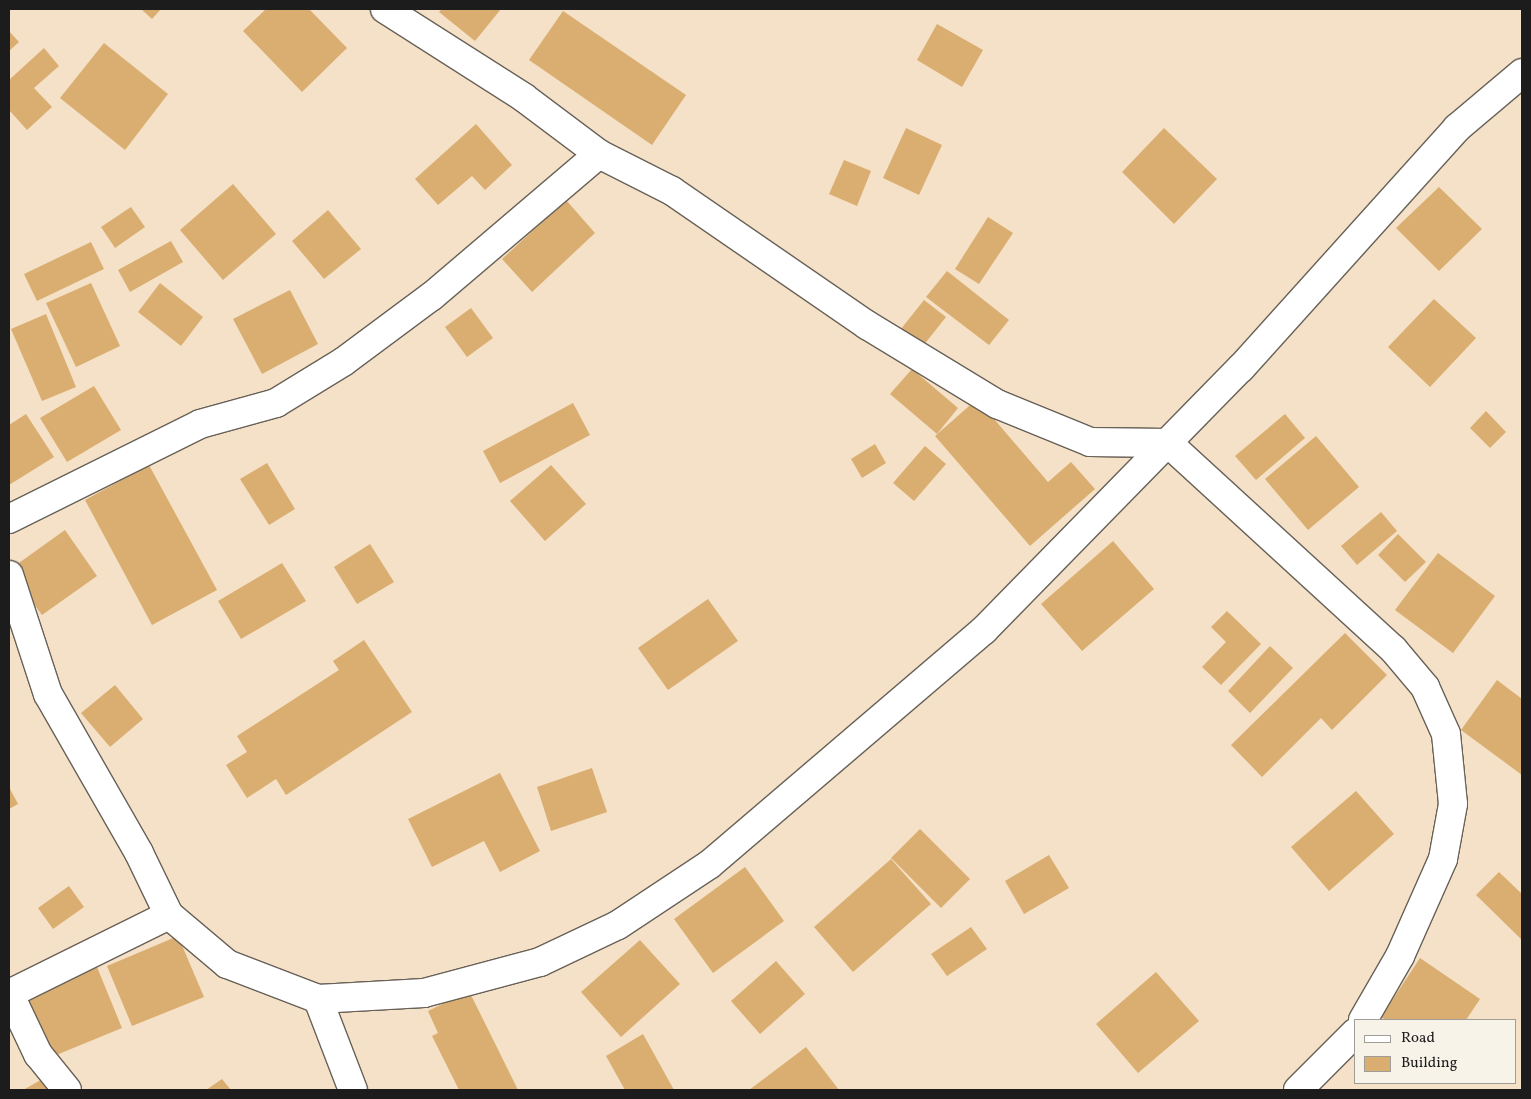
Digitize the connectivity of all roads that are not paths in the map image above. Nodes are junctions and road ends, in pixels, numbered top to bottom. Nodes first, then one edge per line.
1 (385, 9) edge
2 (1522, 73) edge
3 (599, 154) junction
4 (1168, 443) junction
5 (9, 519) edge
6 (9, 576) edge
7 (169, 915) junction
8 (9, 994) edge
9 (318, 999) junction
10 (1364, 1019) edge
11 (1354, 1034) edge
12 (66, 1090) edge
13 (353, 1090) edge
14 (1298, 1090) edge

1 - 3 street
2 - 4 street
3 - 4 street
3 - 5 street
4 - 9 street
4 - 10 street
6 - 7 street
7 - 8 street
7 - 9 street
8 - 12 street
9 - 13 street
11 - 14 street

